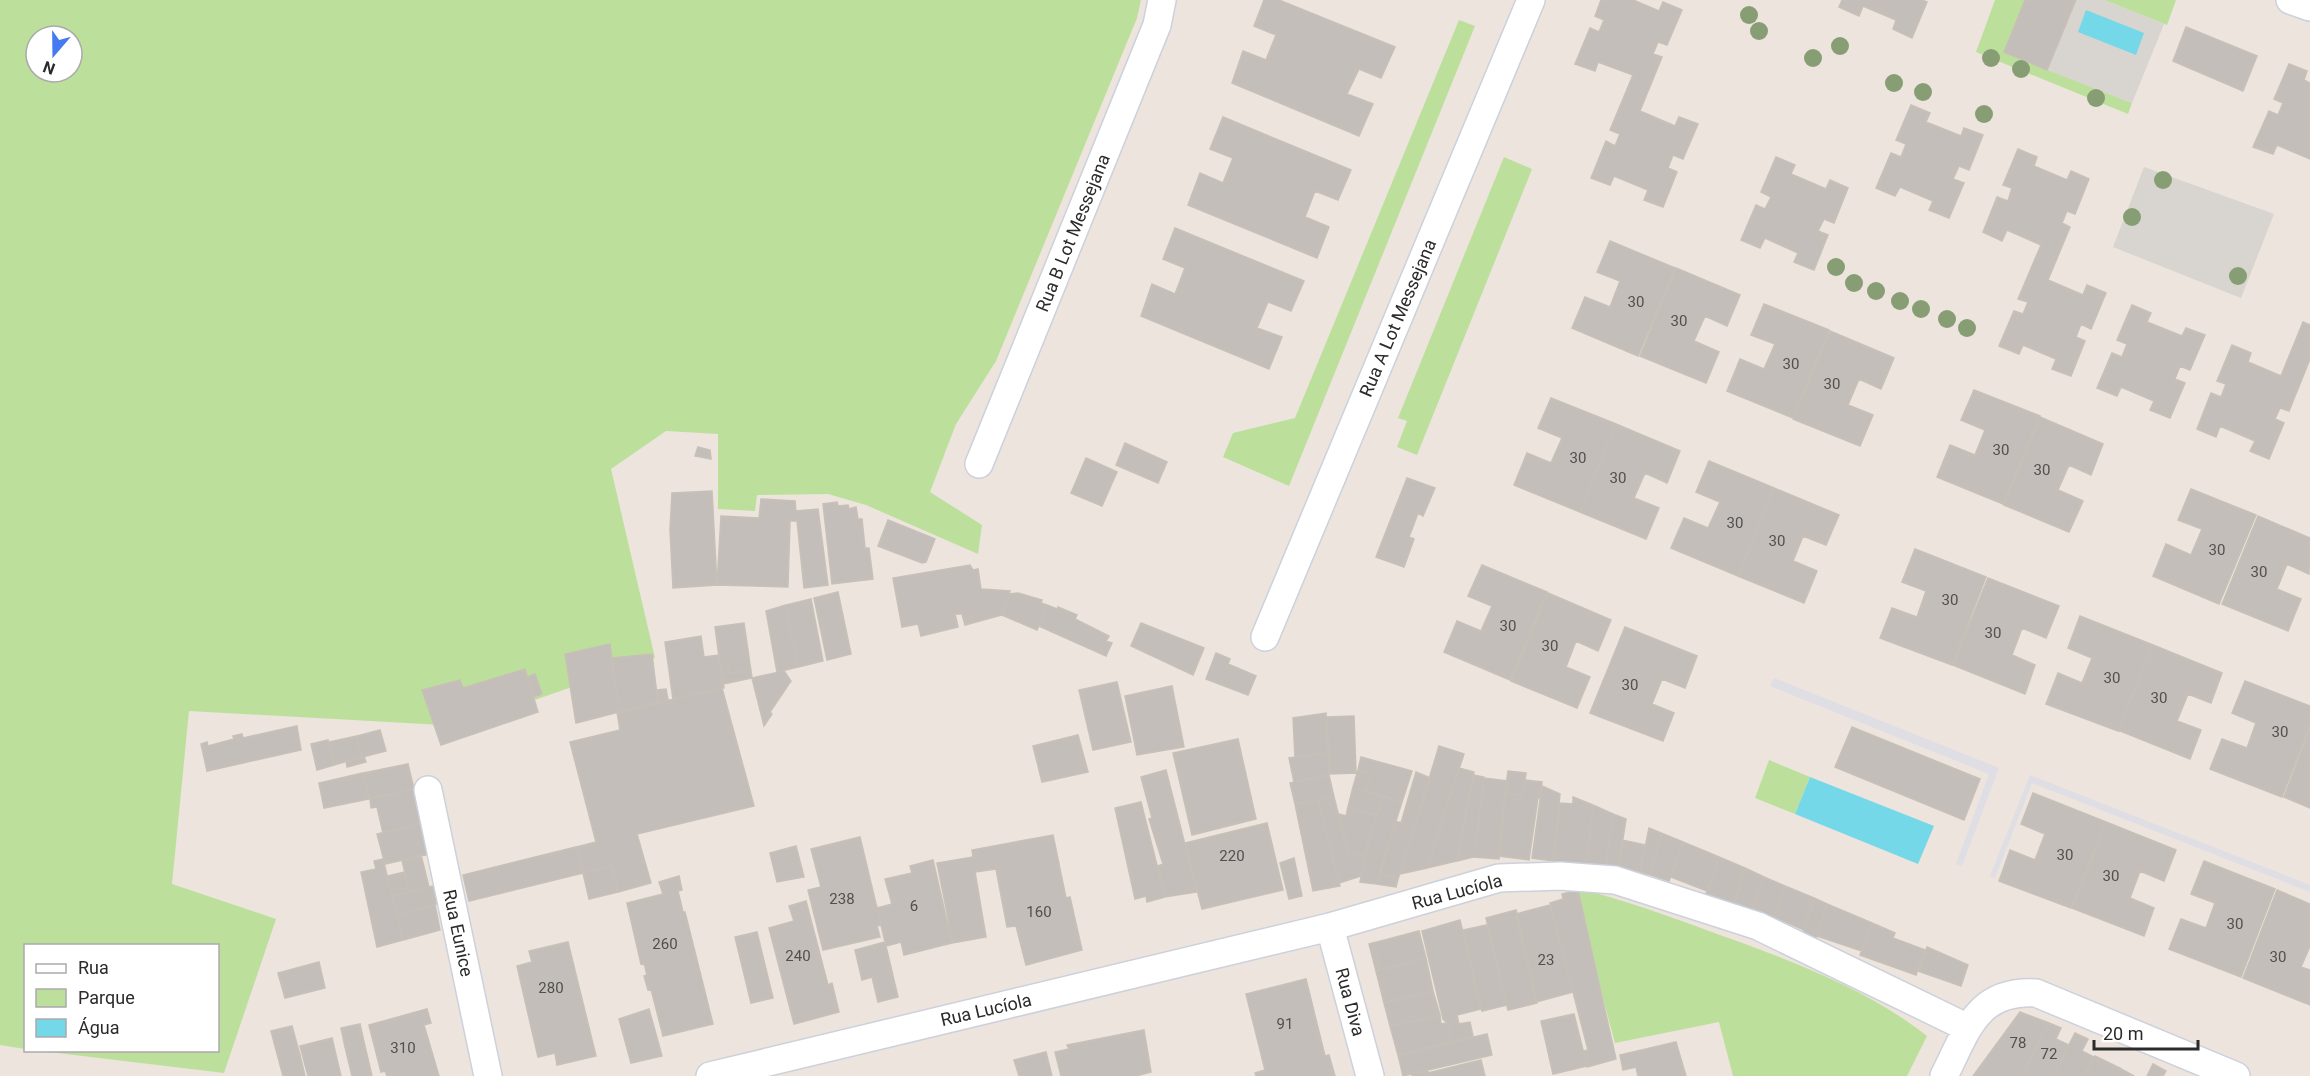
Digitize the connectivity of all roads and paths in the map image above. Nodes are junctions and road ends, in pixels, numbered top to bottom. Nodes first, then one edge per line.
1 (1162, 0) edge
2 (1531, 0) edge
3 (2291, 0) edge
4 (2310, 7) edge
5 (979, 464) dead end
6 (1265, 637) dead end
7 (428, 790) dead end
8 (1330, 927) junction
9 (1968, 1028) junction
10 (488, 1076) edge
11 (710, 1076) edge
12 (1370, 1076) edge
13 (1944, 1076) edge
14 (2236, 1076) edge

1 - 5 street, Rua B Lot Messejana
2 - 6 street, Rua A Lot Messejana
3 - 4 street
7 - 10 street, Rua Eunice
8 - 9 street, Rua Lucíola
8 - 11 street, Rua Lucíola
8 - 12 street, Rua Diva
9 - 13 street
9 - 14 street

